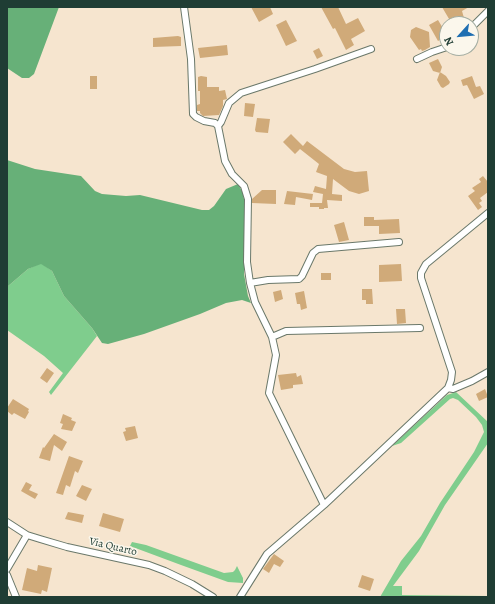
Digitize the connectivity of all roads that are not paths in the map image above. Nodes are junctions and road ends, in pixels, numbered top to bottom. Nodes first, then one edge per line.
1 (184, 7) edge
2 (488, 11) edge
3 (479, 20) edge
4 (371, 49) dead end
5 (439, 50) edge
6 (418, 59) dead end
7 (218, 126) junction
8 (488, 213) edge
9 (399, 242) dead end
10 (250, 283) junction
11 (420, 328) dead end
12 (272, 337) junction
13 (488, 372) edge
14 (448, 388) junction
15 (324, 505) junction
16 (7, 522) edge
17 (27, 535) junction
18 (7, 569) edge
19 (7, 576) edge
20 (16, 597) edge
21 (213, 597) edge
22 (240, 597) edge

1 - 7 street
2 - 3 street
4 - 7 street
5 - 6 street
7 - 10 street
8 - 14 street
9 - 10 street
10 - 12 street
11 - 12 street
12 - 15 street
13 - 14 street
14 - 15 street
15 - 22 street
16 - 17 street, Via Quarto
17 - 18 street
17 - 21 street, Via Quarto
19 - 20 street

